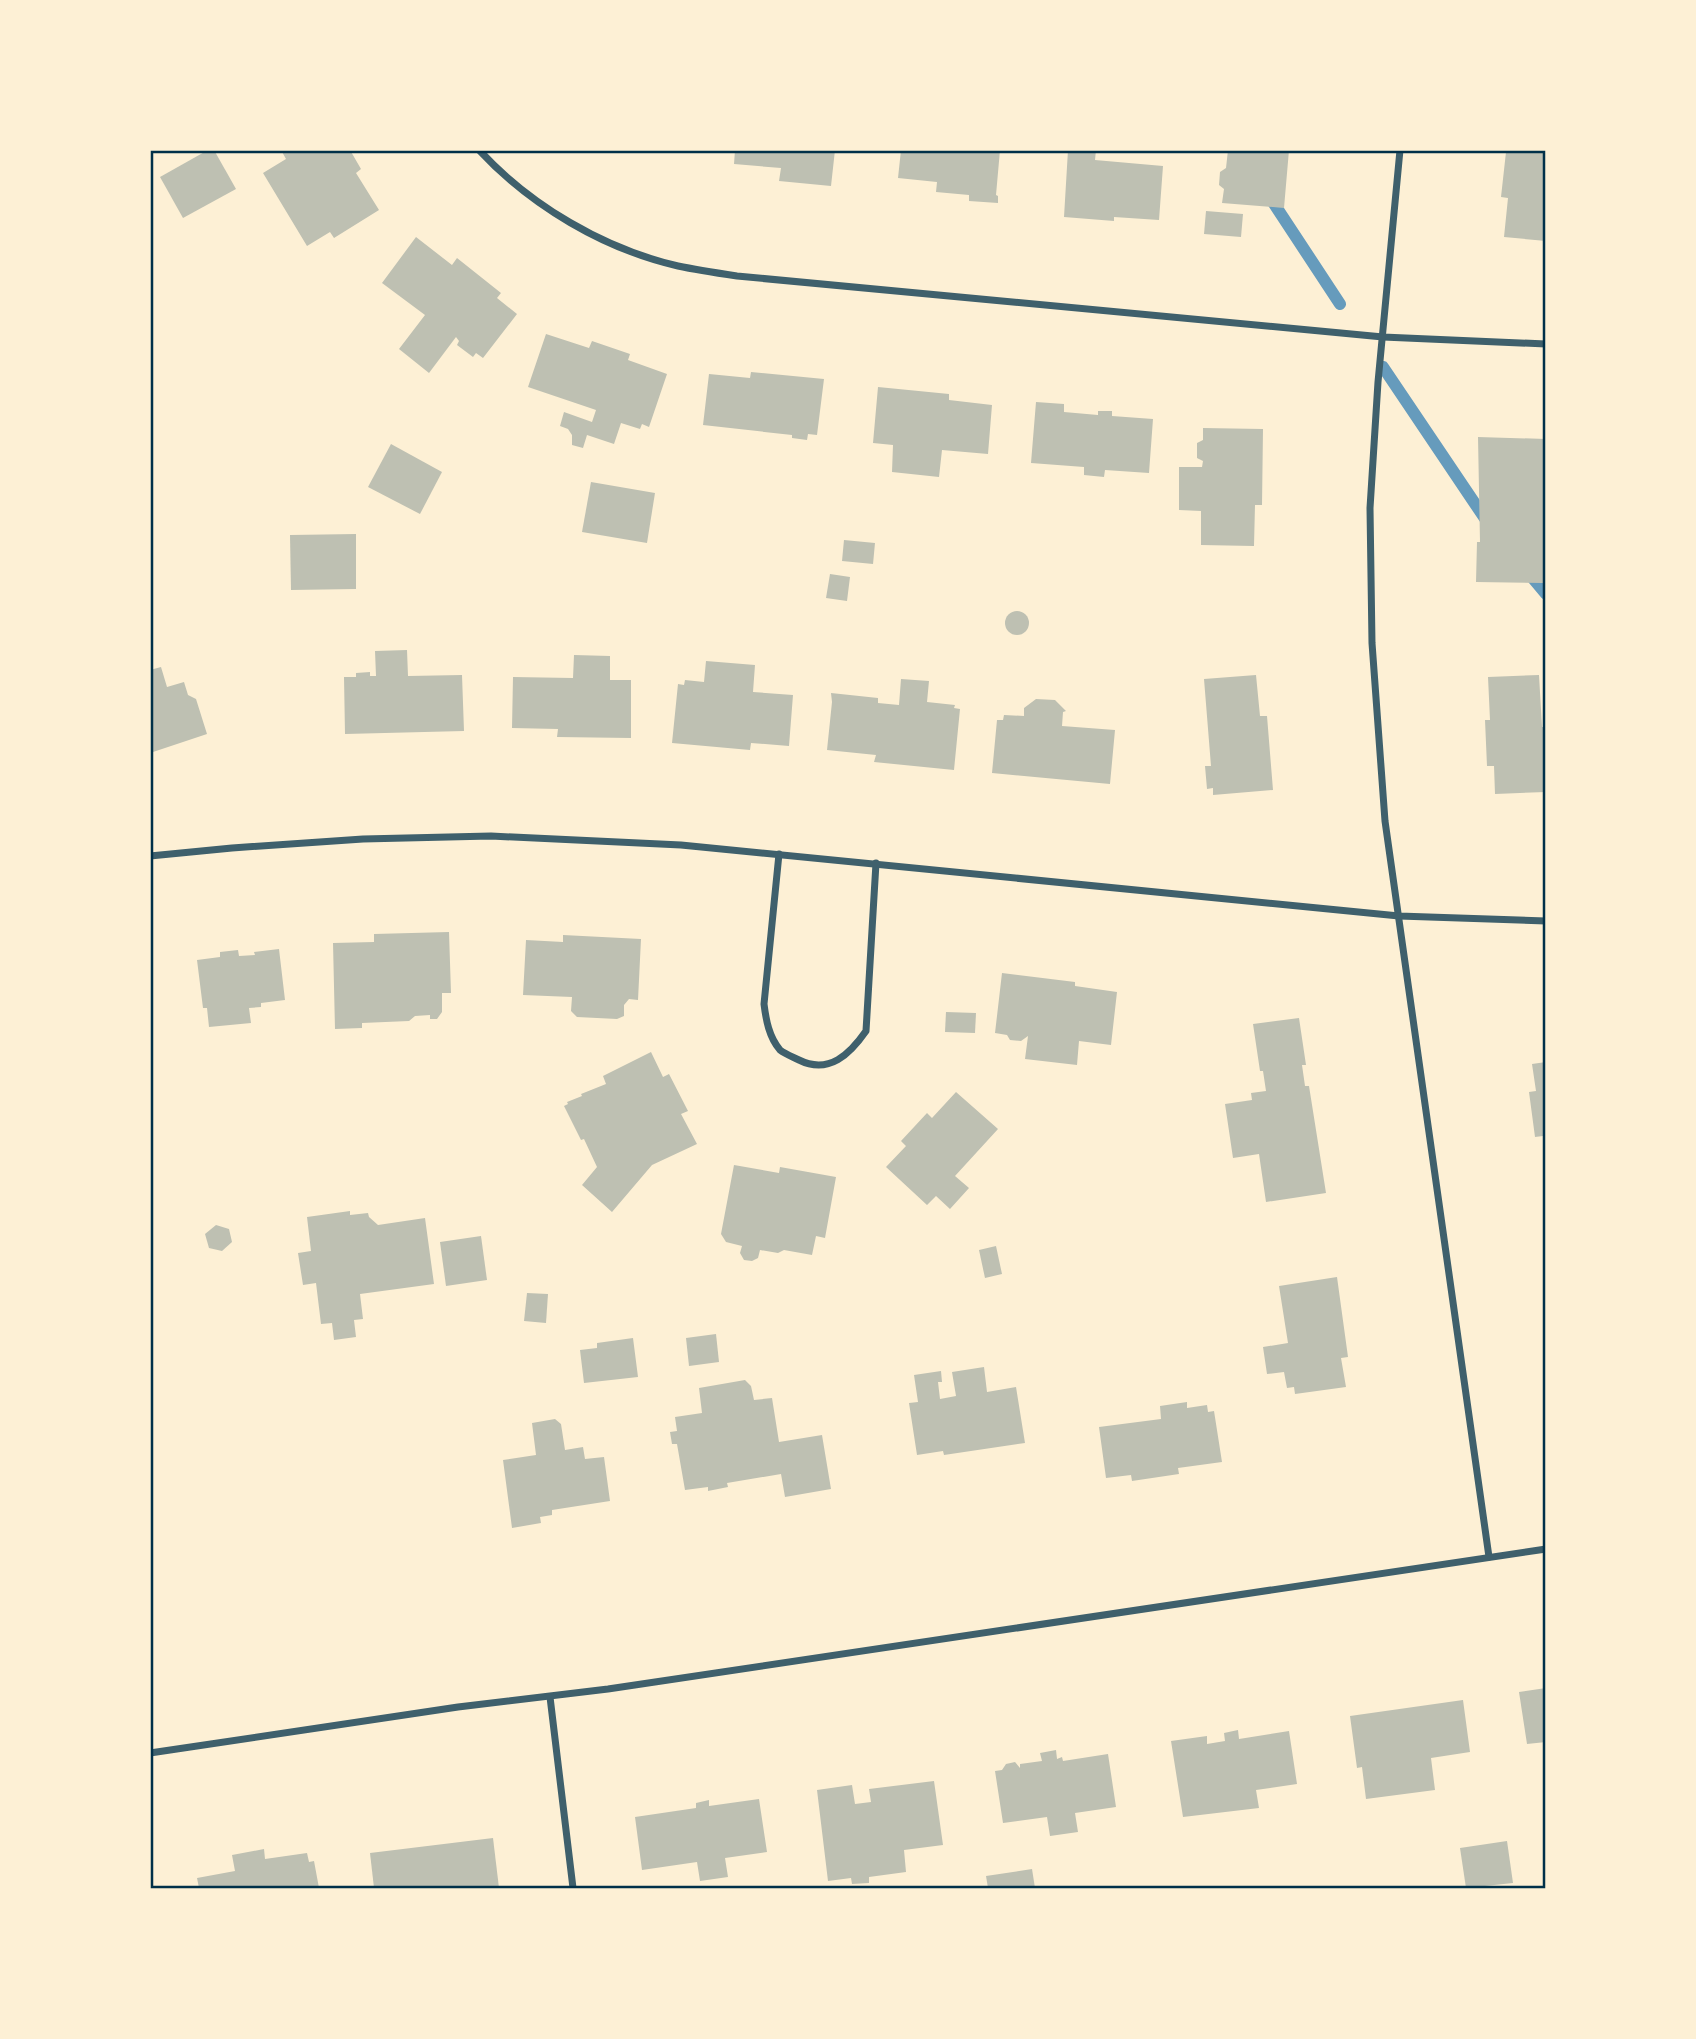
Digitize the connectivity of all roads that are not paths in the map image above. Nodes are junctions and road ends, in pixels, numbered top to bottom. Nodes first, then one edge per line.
1 (479, 150) edge
2 (1399, 150) edge
3 (1383, 337) junction
4 (1545, 344) edge
5 (779, 854) junction
6 (150, 856) edge
7 (876, 863) junction
8 (1399, 916) junction
9 (1545, 921) edge
10 (1545, 1549) edge
11 (1489, 1557) junction
12 (550, 1697) junction
13 (150, 1754) edge
14 (573, 1888) edge

1 - 3 street
2 - 3 street
3 - 4 street
3 - 8 street
5 - 6 street
5 - 7 street
5 - 7 street
7 - 8 street
8 - 9 street
8 - 11 street
10 - 11 street
11 - 12 street
12 - 13 street
12 - 14 street

